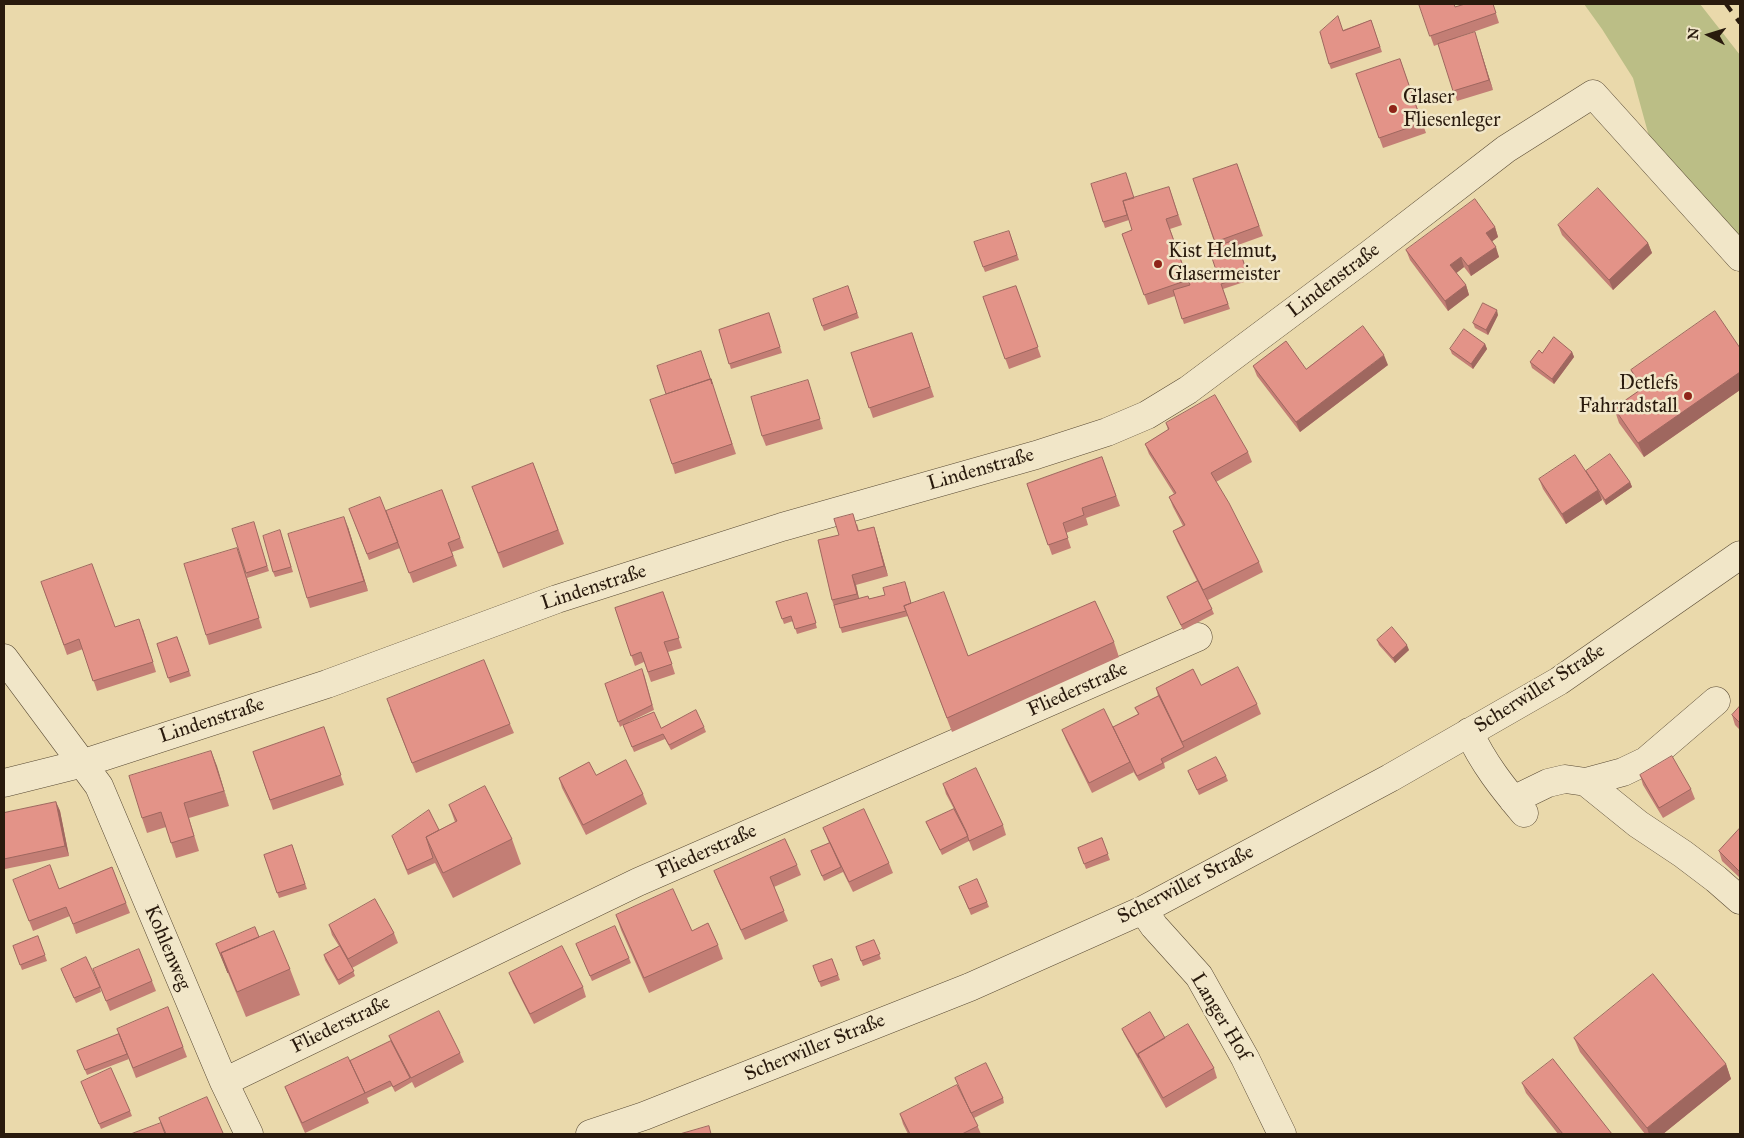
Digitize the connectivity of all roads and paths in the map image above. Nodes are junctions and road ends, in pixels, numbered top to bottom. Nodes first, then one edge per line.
1 (1740, 257) edge
2 (1740, 555) edge
3 (1198, 637) dead end
4 (4, 658) edge
5 (1716, 701) dead end
6 (1469, 732) junction
7 (84, 763) junction
8 (1586, 782) junction
9 (4, 783) edge
10 (1740, 900) edge
11 (1143, 910) junction
12 (224, 1082) junction
13 (249, 1134) edge
14 (590, 1134) edge
15 (1282, 1134) edge

1 - 7 street, Lindenstraße
2 - 6 street, Scherwiller Straße
3 - 12 street, Fliederstraße
4 - 7 street
5 - 8 street
6 - 8 street
6 - 11 street, Scherwiller Straße
7 - 9 street, Lindenstraße
7 - 12 street, Kohlenweg
8 - 10 street
11 - 14 street, Scherwiller Straße
11 - 15 street, Langer Hof
12 - 13 street, Kohlenweg

